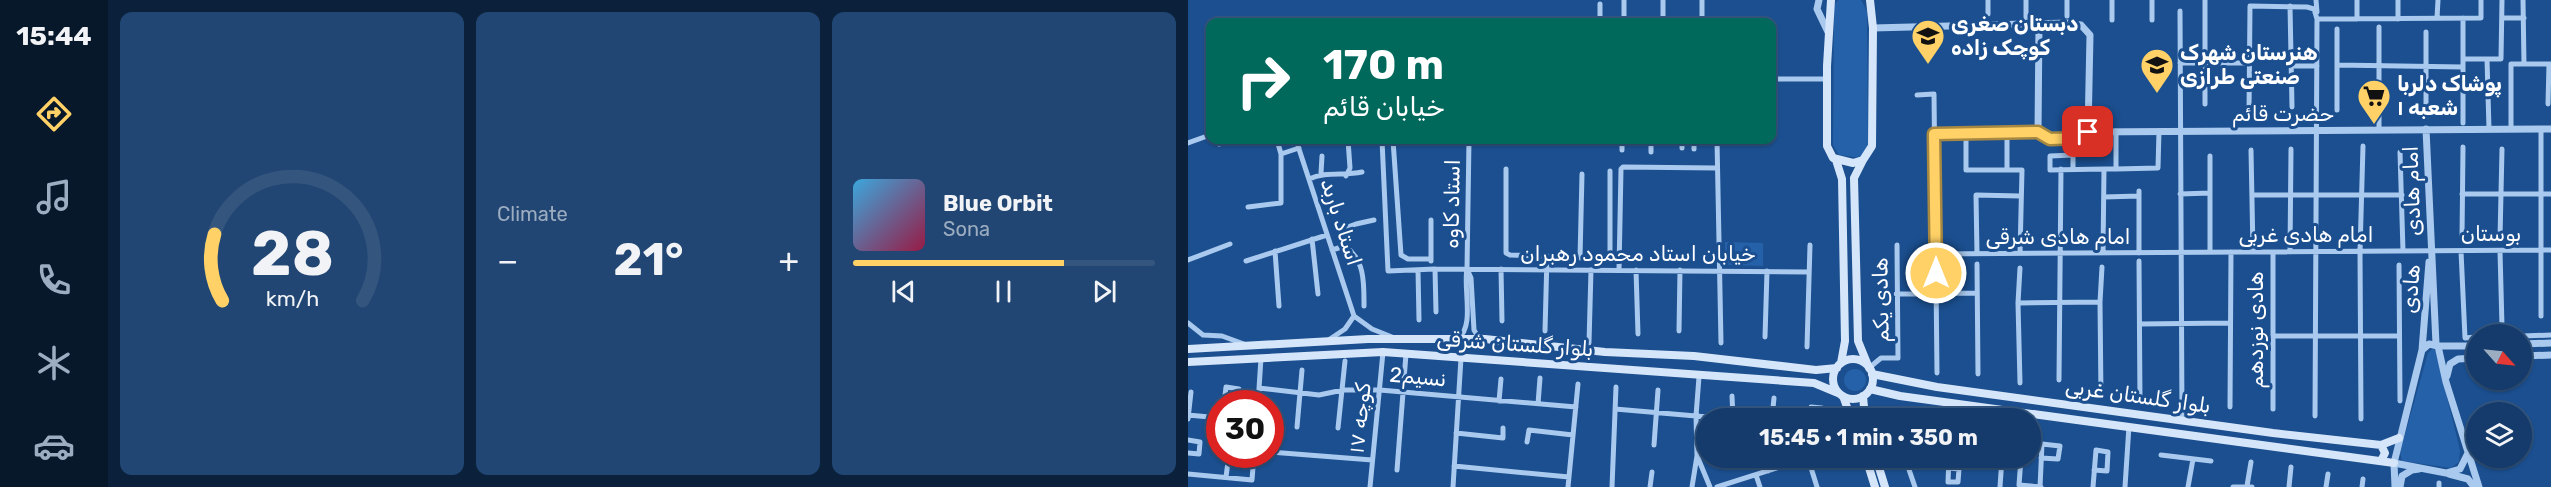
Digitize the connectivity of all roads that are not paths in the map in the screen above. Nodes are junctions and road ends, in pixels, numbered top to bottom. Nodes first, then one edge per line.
1 (1624, 0) edge
2 (1663, 0) edge
3 (1702, 0) edge
4 (1819, 0) edge
5 (1831, 0) edge
6 (1870, 0) edge
7 (1988, 0) edge
8 (2026, 0) edge
9 (2067, 0) edge
10 (2112, 0) edge
11 (2152, 0) edge
12 (2205, 0) edge
13 (2316, 0) edge
14 (2357, 0) edge
15 (2398, 0) edge
16 (2438, 0) edge
17 (2481, 0) edge
18 (2502, 0) edge
19 (2523, 0) edge
20 (2272, 3) edge
21 (1600, 4) dead end
22 (2290, 6) junction
23 (2180, 11) dead end
24 (1988, 14) dead end
25 (2067, 16) dead end
26 (2317, 16) junction
27 (1600, 18) edge
28 (1624, 18) edge
29 (1663, 18) edge
30 (1702, 18) edge
31 (2438, 18) junction
32 (2463, 18) junction
33 (2502, 18) junction
34 (2524, 18) junction
35 (2357, 19) junction
36 (2398, 19) junction
37 (2112, 20) dead end
38 (2152, 20) dead end
39 (2026, 24) junction
40 (2039, 24) junction
41 (1873, 27) junction
42 (2379, 27) dead end
43 (2337, 29) dead end
44 (1828, 32) junction
45 (2426, 32) dead end
46 (2463, 59) junction
47 (2487, 59) junction
48 (2180, 63) junction
49 (2205, 63) junction
50 (2249, 63) junction
51 (2524, 64) junction
52 (2550, 64) edge
53 (2337, 65) junction
54 (2291, 66) junction
55 (2317, 66) junction
56 (2379, 66) junction
57 (2427, 66) junction
58 (2463, 67) junction
59 (1776, 79) edge
60 (1827, 79) junction
61 (1917, 94) dead end
62 (2205, 104) dead end
63 (2548, 104) dead end
64 (2292, 107) dead end
65 (2337, 110) dead end
66 (2249, 113) dead end
67 (2426, 117) dead end
68 (2463, 123) dead end
69 (2426, 129) junction
70 (2489, 129) junction
71 (2511, 129) junction
72 (2541, 129) junction
73 (2551, 129) edge
74 (2316, 130) junction
75 (2379, 130) junction
76 (2116, 131) junction
77 (2159, 131) junction
78 (2180, 131) junction
79 (2038, 132) junction
80 (2088, 132) junction
81 (2007, 133) junction
82 (1934, 134) junction
83 (1966, 134) junction
84 (1206, 136) edge
85 (1188, 143) edge
86 (1278, 144) edge
87 (1298, 144) edge
88 (1348, 144) edge
89 (1382, 144) edge
90 (1393, 144) edge
91 (1469, 144) edge
92 (1622, 144) edge
93 (1651, 144) edge
94 (1682, 144) edge
95 (1694, 144) edge
96 (1717, 144) edge
97 (2363, 146) dead end
98 (2463, 147) dead end
99 (1299, 148) junction
100 (1682, 148) dead end
101 (1694, 148) dead end
102 (2291, 149) dead end
103 (2502, 149) dead end
104 (1622, 150) dead end
105 (2251, 150) dead end
106 (1651, 152) dead end
107 (2400, 152) dead end
108 (1281, 154) junction
109 (1322, 156) dead end
110 (2210, 156) dead end
111 (1836, 160) junction
112 (1863, 160) junction
113 (1716, 168) junction
114 (1506, 169) dead end
115 (2061, 169) junction
116 (2073, 169) junction
117 (2104, 169) junction
118 (2116, 169) junction
119 (2007, 170) junction
120 (1610, 171) dead end
121 (1362, 172) dead end
122 (1321, 173) junction
123 (1582, 174) dead end
124 (1346, 176) junction
125 (1309, 179) junction
126 (2180, 194) junction
127 (2210, 194) junction
128 (2290, 194) junction
129 (2316, 194) junction
130 (2360, 194) junction
131 (2462, 194) junction
132 (2501, 194) junction
133 (2540, 194) junction
134 (2551, 194) edge
135 (2252, 195) junction
136 (2402, 195) junction
137 (2020, 196) junction
138 (2104, 197) junction
139 (1248, 207) dead end
140 (1374, 220) dead end
141 (1431, 220) dead end
142 (1327, 235) junction
143 (2462, 237) dead end
144 (2500, 238) dead end
145 (1312, 239) junction
146 (1230, 244) dead end
147 (1810, 245) dead end
148 (1897, 245) dead end
149 (1345, 246) junction
150 (1332, 250) junction
151 (2540, 250) junction
152 (2551, 250) edge
153 (1275, 251) junction
154 (2360, 251) junction
155 (2403, 251) junction
156 (2431, 251) junction
157 (2462, 251) junction
158 (2500, 251) junction
159 (2181, 252) junction
160 (2210, 252) junction
161 (2231, 252) junction
162 (2253, 252) junction
163 (2273, 252) junction
164 (2290, 252) junction
165 (2316, 252) junction
166 (2020, 253) junction
167 (2062, 253) junction
168 (2103, 253) junction
169 (2139, 253) junction
170 (1935, 254) junction
171 (1977, 254) junction
172 (1547, 256) junction
173 (1580, 258) junction
174 (1188, 260) edge
175 (1431, 260) junction
176 (1246, 261) dead end
177 (2139, 261) dead end
178 (1977, 264) dead end
179 (2399, 265) dead end
180 (2102, 267) dead end
181 (2020, 268) dead end
182 (1433, 269) junction
183 (1467, 269) junction
184 (1501, 269) junction
185 (1418, 270) junction
186 (1547, 270) junction
187 (1591, 270) junction
188 (1619, 270) junction
189 (1636, 270) junction
190 (1680, 270) junction
191 (1720, 271) junction
192 (1767, 271) junction
193 (1809, 272) junction
194 (1977, 292) junction
195 (1936, 293) junction
196 (1318, 294) dead end
197 (1896, 294) junction
198 (2100, 302) junction
199 (2018, 303) junction
200 (2058, 303) junction
201 (1279, 306) dead end
202 (1364, 306) dead end
203 (1436, 312) dead end
204 (1354, 316) junction
205 (2541, 316) dead end
206 (1419, 320) dead end
207 (1502, 321) dead end
208 (1188, 323) edge
209 (2229, 323) junction
210 (2140, 324) junction
211 (2181, 324) junction
212 (2502, 324) edge
213 (1545, 331) dead end
214 (1679, 331) dead end
215 (1638, 334) dead end
216 (2551, 334) edge
217 (2532, 335) edge
218 (2273, 336) junction
219 (2316, 336) junction
220 (2360, 336) junction
221 (2399, 336) junction
222 (1765, 338) dead end
223 (2466, 338) edge
224 (1457, 339) junction
225 (1485, 339) junction
226 (1398, 340) junction
227 (1327, 341) junction
228 (1589, 343) dead end
229 (1721, 343) dead end
230 (2551, 343) edge
231 (2532, 344) edge
232 (1249, 345) junction
233 (2437, 345) junction
234 (1807, 347) dead end
235 (2466, 347) edge
236 (2454, 348) junction
237 (1188, 349) edge
238 (2422, 350) junction
239 (1383, 352) junction
240 (1605, 352) junction
241 (1406, 354) junction
242 (2551, 355) edge
243 (2532, 356) edge
244 (1261, 358) junction
245 (1461, 358) junction
246 (2458, 359) junction
247 (2466, 359) edge
248 (1345, 361) dead end
249 (1188, 362) edge
250 (1839, 366) junction
251 (1602, 369) junction
252 (1302, 370) dead end
253 (1815, 370) junction
254 (1871, 371) junction
255 (1937, 373) dead end
256 (1978, 374) dead end
257 (1699, 376) junction
258 (1540, 378) dead end
259 (1501, 379) dead end
260 (2059, 380) dead end
261 (1903, 381) junction
262 (2446, 382) junction
263 (1814, 383) junction
264 (2020, 383) dead end
265 (1578, 384) dead end
266 (1616, 387) dead end
267 (1259, 388) joint
268 (1239, 389) dead end
269 (1870, 389) junction
270 (1226, 390) edge
271 (1343, 390) junction
272 (1380, 390) junction
273 (1658, 390) dead end
274 (1191, 392) dead end
275 (1300, 393) junction
276 (1402, 393) junction
277 (1841, 394) junction
278 (1732, 396) dead end
279 (1863, 396) junction
280 (1900, 396) junction
281 (1458, 397) junction
282 (2101, 397) dead end
283 (1774, 398) dead end
284 (1499, 401) junction
285 (2400, 401) dead end
286 (2140, 403) dead end
287 (1538, 404) junction
288 (1811, 407) dead end
289 (2230, 407) dead end
290 (1576, 408) junction
291 (1697, 408) edge
292 (1733, 408) edge
293 (1773, 408) edge
294 (1822, 408) edge
295 (1847, 408) edge
296 (1864, 408) edge
297 (1971, 408) edge
298 (1615, 409) junction
299 (2273, 409) dead end
300 (1657, 413) junction
301 (1696, 416) edge
302 (2315, 416) dead end
303 (1188, 417) edge
304 (2041, 417) edge
305 (1206, 418) edge
306 (2361, 419) dead end
307 (2182, 420) junction
308 (2130, 426) junction
309 (1297, 427) dead end
310 (1338, 428) dead end
311 (1503, 428) dead end
312 (1456, 433) junction
313 (1573, 435) junction
314 (2400, 438) junction
315 (1188, 440) edge
316 (1527, 442) dead end
317 (2466, 442) edge
318 (1654, 445) dead end
319 (2382, 445) junction
320 (1188, 453) edge
321 (1284, 453) edge
322 (2161, 455) dead end
323 (2466, 457) edge
324 (2041, 458) joint
325 (2193, 459) junction
326 (1372, 460) junction
327 (2211, 461) dead end
328 (2381, 461) junction
329 (1696, 462) edge
330 (2251, 462) dead end
331 (2394, 463) junction
332 (1454, 466) junction
333 (2291, 467) dead end
334 (1227, 468) edge
335 (1253, 468) edge
336 (1702, 468) edge
337 (1767, 468) edge
338 (1777, 468) edge
339 (1811, 468) edge
340 (1869, 468) edge
341 (1879, 468) edge
342 (1908, 468) edge
343 (1949, 468) joint
344 (2001, 468) edge
345 (2020, 468) edge
346 (2041, 468) edge
347 (2474, 468) edge
348 (2430, 469) junction
349 (1397, 470) dead end
350 (2094, 470) junction
351 (1768, 471) junction
352 (1652, 472) dead end
353 (2446, 473) junction
354 (1188, 474) edge
355 (2328, 474) dead end
356 (1756, 475) junction
357 (2394, 476) junction
358 (1226, 477) junction
359 (1569, 477) junction
360 (2363, 479) dead end
361 (1252, 480) junction
362 (2247, 486) edge
363 (1256, 487) edge
364 (1370, 487) edge
365 (1453, 487) edge
366 (1568, 487) edge
367 (1612, 487) edge
368 (1650, 487) edge
369 (1692, 487) edge
370 (1710, 487) edge
371 (1717, 487) edge
372 (1760, 487) edge
373 (1817, 487) edge
374 (1875, 487) edge
375 (1885, 487) edge
376 (1915, 487) edge
377 (2000, 487) edge
378 (2041, 487) edge
379 (2093, 487) edge
380 (2125, 487) edge
381 (2188, 487) edge
382 (2232, 487) edge
383 (2252, 487) edge
384 (2289, 487) edge
385 (2326, 487) edge
386 (2362, 487) edge
387 (2395, 487) edge
388 (2400, 487) edge
389 (2474, 487) edge
390 (2479, 487) edge

1 - 28 street
2 - 29 street
3 - 30 street
4 - 44 street
5 - 44 main road
6 - 41 main road
7 - 24 street
8 - 39 street
9 - 25 street
10 - 37 street
11 - 38 street
12 - 49 street
13 - 26 street
14 - 35 street
15 - 36 street
16 - 31 street
17 - 32 street
18 - 33 street
19 - 34 street
20 - 22 street
20 - 50 street
21 - 27 street
22 - 26 street
22 - 54 street
23 - 48 street
26 - 35 street
26 - 55 street
31 - 32 street
31 - 36 street
32 - 46 street
33 - 34 street
33 - 47 street
34 - 51 street
35 - 36 street
39 - 40 street
39 - 41 street
40 - 79 street
40 - 80 street
41 - 112 main road
42 - 56 street
43 - 53 street
44 - 60 main road
45 - 57 street
46 - 47 street
46 - 58 street
47 - 70 street
48 - 49 street
48 - 78 street
49 - 50 street
49 - 62 street
50 - 66 street
51 - 52 street
51 - 71 street
52 - 63 street
53 - 56 street
53 - 65 street
54 - 55 street
54 - 64 street
55 - 74 street
56 - 57 street
56 - 75 street
57 - 58 street
57 - 67 street
58 - 68 street
59 - 60 street
60 - 111 main road
61 - 82 street
69 - 70 street, حضرت قائم
69 - 75 street, حضرت قائم
69 - 156 street, امام هادی
70 - 71 street, حضرت قائم
71 - 72 street, حضرت قائم
72 - 73 street, حضرت قائم
72 - 133 street
74 - 75 street, حضرت قائم
74 - 78 street, حضرت قائم
74 - 129 street
76 - 77 street, حضرت قائم
76 - 80 street, حضرت قائم
76 - 118 street
77 - 78 street, حضرت قائم
77 - 118 street
78 - 126 street
79 - 80 street, حضرت قائم
79 - 81 street
81 - 83 street
81 - 119 street
82 - 83 street
82 - 170 street
83 - 119 street
84 - 85 street
86 - 108 street
87 - 99 street, استاد باربد
88 - 124 street
89 - 185 street, خیابان استاد محمود رهبران
90 - 175 street
91 - 183 street, استاد کاوه
92 - 104 street
93 - 106 street
94 - 100 street
95 - 101 street
96 - 113 street
97 - 130 street
98 - 131 street
99 - 108 street
99 - 125 street, استاد باربد
102 - 128 street
103 - 132 street
105 - 135 street
107 - 136 street
108 - 139 street
109 - 122 street
110 - 127 street
111 - 112 main road
111 - 250 main road
112 - 254 main road
113 - 188 street
113 - 191 street
114 - 172 street
115 - 116 street
115 - 116 street
115 - 167 street
116 - 117 street
117 - 118 street
117 - 138 street
119 - 137 street
120 - 173 street
121 - 124 street
122 - 124 street
122 - 125 street
123 - 173 street
125 - 142 street, استاد باربد
126 - 127 street
126 - 159 street
127 - 160 street
128 - 129 street
128 - 135 street
128 - 164 street
129 - 130 street
129 - 165 street
130 - 136 street
130 - 154 street
131 - 132 street
131 - 143 street
132 - 133 street
132 - 144 street
133 - 134 street
133 - 151 street
135 - 162 street
136 - 155 street
137 - 166 street
137 - 171 street
138 - 168 street
138 - 169 street
140 - 149 street
141 - 175 street
142 - 145 street
142 - 150 street, استاد باربد
145 - 153 street
145 - 196 street
146 - 174 street
147 - 193 street
148 - 197 street, هادی یکم
149 - 150 street
149 - 202 street
150 - 204 street, استاد باربد
151 - 152 street, بوستان
151 - 158 street, بوستان
151 - 205 street
153 - 176 street
153 - 201 street
154 - 155 street, امام هادی غربی
154 - 165 street, امام هادی غربی
154 - 220 street
155 - 156 street, امام هادی غربی
156 - 157 street, بوستان
156 - 233 street, هادی
156 - 238 street, هادی
157 - 158 street, بوستان
157 - 223 street
158 - 212 street
159 - 160 street, امام هادی غربی
159 - 169 street, امام هادی شرقی
159 - 211 street
160 - 161 street, امام هادی غربی
161 - 162 street, امام هادی غربی
161 - 209 street
162 - 163 street, امام هادی غربی
163 - 164 street, امام هادی غربی
163 - 218 street, هادی نوزدهم
164 - 165 street, امام هادی غربی
165 - 219 street
166 - 167 street, امام هادی شرقی
166 - 171 street, امام هادی شرقی
167 - 168 street, امام هادی شرقی
167 - 200 street
168 - 169 street, امام هادی شرقی
170 - 171 street, امام هادی شرقی
170 - 195 street
172 - 173 street
172 - 186 street
175 - 182 street
177 - 210 street
178 - 194 street
179 - 221 street
180 - 198 street
181 - 199 street
182 - 183 street, خیابان استاد محمود رهبران
182 - 185 street, خیابان استاد محمود رهبران
182 - 203 street
183 - 184 street, خیابان استاد محمود رهبران
183 - 224 street, استاد کاوه
183 - 225 street, استاد کاوه
184 - 186 street, خیابان استاد محمود رهبران
184 - 207 street
185 - 206 street
186 - 187 street, خیابان استاد محمود رهبران
186 - 213 street
187 - 188 street, خیابان استاد محمود رهبران
187 - 228 street
188 - 189 street, خیابان استاد محمود رهبران
189 - 190 street, خیابان استاد محمود رهبران
189 - 215 street
190 - 191 street, خیابان استاد محمود رهبران
190 - 214 street
191 - 192 street, خیابان استاد محمود رهبران
191 - 229 street
192 - 193 street, خیابان استاد محمود رهبران
192 - 222 street
193 - 234 street
194 - 195 street
194 - 256 street
195 - 197 street
195 - 255 street
197 - 254 street, هادی یکم
198 - 200 street
198 - 282 street
199 - 200 street
199 - 264 street
200 - 260 street
204 - 226 street
204 - 227 street
208 - 232 street
209 - 211 street
209 - 289 street
210 - 211 street
210 - 286 street
211 - 307 street
216 - 217 street
218 - 219 street
218 - 299 street, هادی نوزدهم
219 - 220 street
219 - 302 street
220 - 221 street
220 - 306 street
221 - 285 street
224 - 225 main road, بلوار گلستان شرقی
224 - 226 main road, بلوار گلستان شرقی
225 - 240 main road, بلوار گلستان شرقی
226 - 227 main road, بلوار گلستان شرقی
227 - 232 main road, بلوار گلستان شرقی
230 - 231 street
232 - 237 main road, بلوار گلستان شرقی
233 - 236 street
233 - 238 street
233 - 262 street, هادی
235 - 236 street
236 - 246 street
238 - 314 street, هادی
239 - 241 main road, بلوار گلستان شرقی
239 - 244 main road, بلوار گلستان شرقی
239 - 272 street, کوچه ۱۷
240 - 251 main road
240 - 253 main road, بلوار گلستان شرقی
241 - 245 main road, بلوار گلستان شرقی
241 - 276 street
242 - 243 street
244 - 249 main road, بلوار گلستان شرقی
244 - 267 street
245 - 251 main road, بلوار گلستان شرقی
245 - 281 street
246 - 247 street
246 - 262 street
248 - 271 street
250 - 253 main road, بلوار گلستان شرقی
250 - 254 main road
250 - 277 main road
251 - 257 main road, بلوار گلستان شرقی
252 - 275 street
253 - 263 main road
254 - 261 main road, بلوار گلستان غربی
254 - 269 main road
257 - 263 main road, بلوار گلستان شرقی
257 - 291 street
258 - 287 street
259 - 284 street
261 - 280 main road
261 - 307 main road, بلوار گلستان غربی
262 - 317 street, هادی
263 - 277 main road, بلوار گلستان شرقی
265 - 290 street
266 - 298 street
267 - 275 street, نسیم2
268 - 270 street
269 - 279 main road
269 - 280 main road, بلوار گلستان غربی
271 - 272 street, نسیم2
271 - 275 street, نسیم2
271 - 310 street
272 - 276 street, نسیم2
272 - 326 street, کوچه ۱۷
273 - 300 street
274 - 303 street
275 - 309 street
276 - 281 street, نسیم2
276 - 349 street
277 - 279 main road
277 - 295 main road
278 - 292 street
279 - 296 main road
280 - 297 main road, بلوار گلستان غربی
281 - 284 street, نسیم2
281 - 312 street
283 - 293 street
284 - 287 street, نسیم2
287 - 290 street, نسیم2
288 - 294 street
290 - 313 street
298 - 300 street
298 - 367 street
300 - 301 street
300 - 318 street
303 - 305 street
304 - 308 main road, بلوار گلستان غربی
307 - 319 main road, بلوار گلستان غربی
308 - 328 main road, بلوار گلستان غربی
308 - 380 street
311 - 312 street
312 - 332 street
313 - 316 street
313 - 359 street
314 - 319 main road, بلوار گلستان غربی
314 - 331 street, هادی
315 - 320 street
319 - 328 main road
321 - 326 street
322 - 325 street
323 - 353 street
324 - 324 street
325 - 327 street
325 - 381 street
326 - 364 street, کوچه ۱۷
328 - 331 main road, بلوار گلستان غربی
328 - 357 street
329 - 369 street
330 - 362 street
331 - 348 street
331 - 357 street, هادی
332 - 359 street
332 - 365 street
333 - 384 street
334 - 358 street
335 - 361 street
336 - 370 street
337 - 351 street
338 - 351 street
339 - 373 street
340 - 374 main road
341 - 375 main road
342 - 376 street
343 - 343 street
344 - 377 street
345 - 378 street
346 - 378 street
347 - 390 street, هادی
348 - 353 street
348 - 388 street
350 - 350 street
350 - 379 street
351 - 356 street
352 - 368 street
353 - 389 street
354 - 358 street
355 - 385 street
356 - 371 street
356 - 372 street
357 - 387 street, هادی
358 - 361 street
359 - 366 street
360 - 386 street
361 - 363 street
362 - 382 street
362 - 383 street

